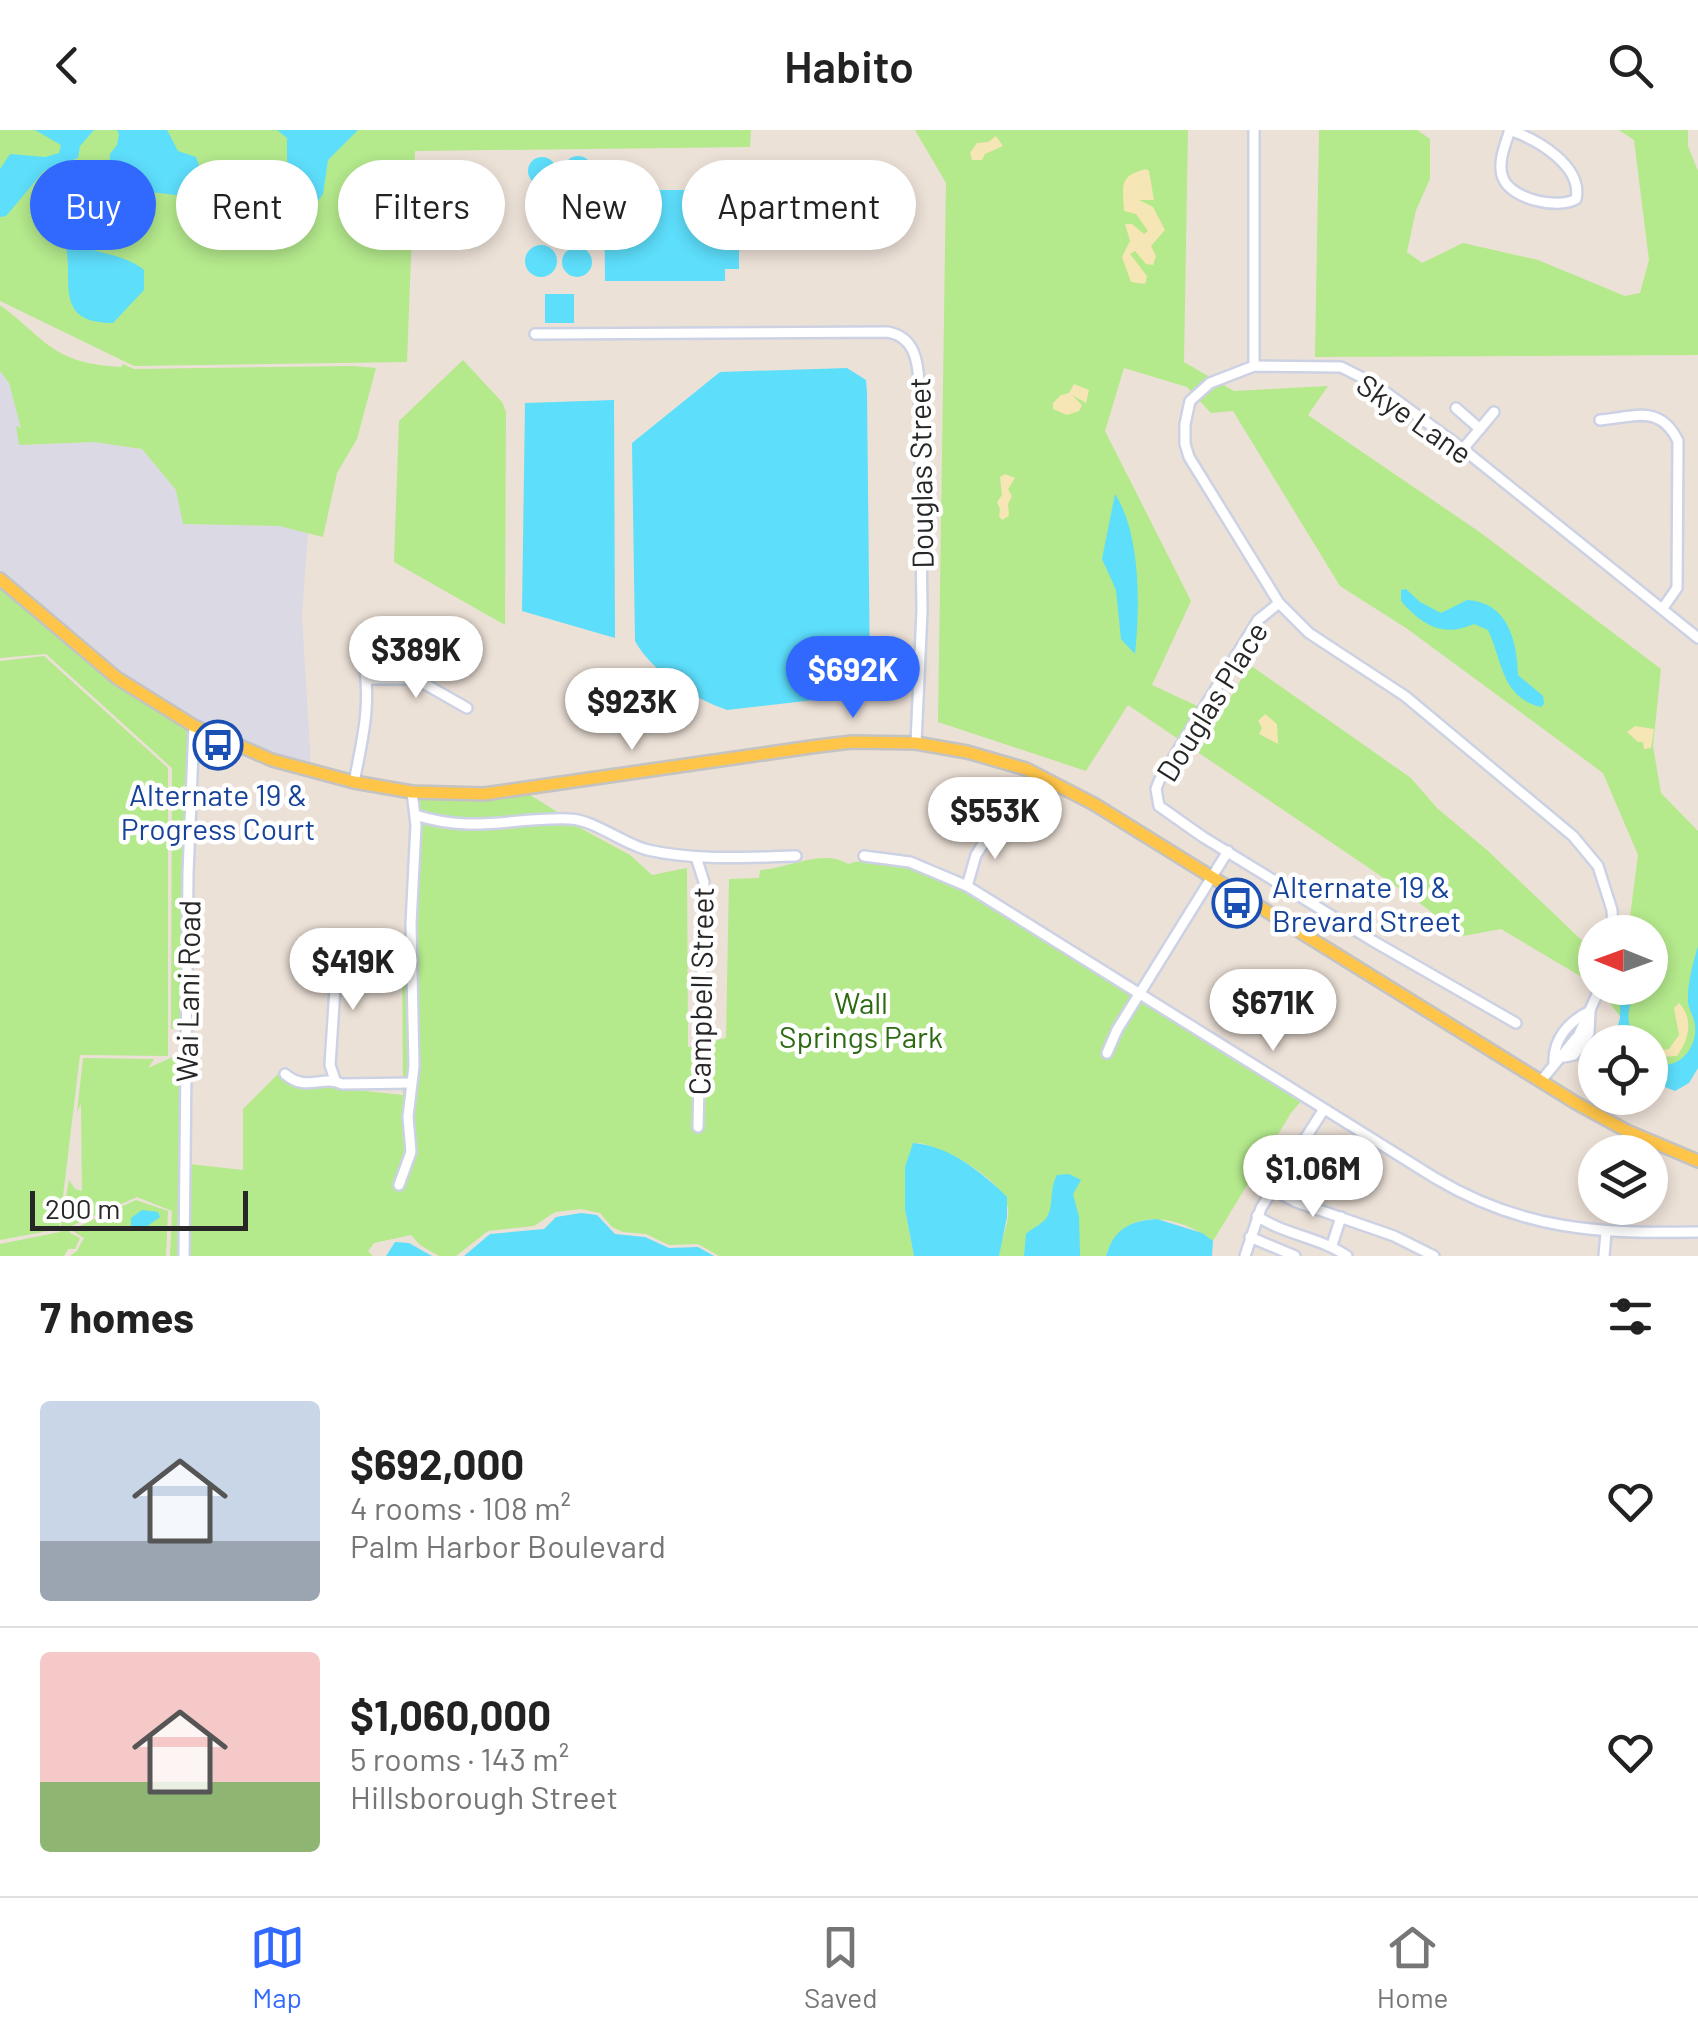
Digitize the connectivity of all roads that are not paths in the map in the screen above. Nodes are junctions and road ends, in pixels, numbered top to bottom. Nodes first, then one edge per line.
1 (1254, 130) edge
2 (1509, 130) edge
3 (535, 334) dead end
4 (1254, 366) junction
5 (1456, 408) dead end
6 (1494, 412) dead end
7 (1600, 420) dead end
8 (1480, 429) junction
9 (1463, 449) junction
10 (0, 579) edge
11 (1279, 603) junction
12 (1663, 608) junction
13 (1698, 638) edge
14 (362, 650) dead end
15 (368, 680) junction
16 (468, 708) dead end
17 (194, 726) junction
18 (916, 743) junction
19 (354, 782) junction
20 (412, 792) junction
21 (415, 815) junction
22 (995, 825) dead end
23 (1228, 851) junction
24 (796, 856) dead end
25 (864, 856) dead end
26 (696, 857) junction
27 (1212, 878) junction
28 (967, 886) junction
29 (1612, 915) edge
30 (338, 957) dead end
31 (1140, 994) junction
32 (1593, 1005) edge
33 (1590, 1012) junction
34 (1516, 1023) dead end
35 (1106, 1054) dead end
36 (1559, 1060) junction
37 (285, 1074) dead end
38 (336, 1080) junction
39 (1541, 1081) junction
40 (410, 1083) junction
41 (1324, 1109) junction
42 (698, 1127) dead end
43 (1698, 1161) edge
44 (399, 1185) dead end
45 (1272, 1189) junction
46 (1257, 1216) junction
47 (1341, 1218) junction
48 (1698, 1232) edge
49 (1606, 1233) junction
50 (1250, 1238) junction
51 (1332, 1245) junction
52 (1405, 1251) edge
53 (184, 1256) edge
54 (1245, 1256) edge
55 (1295, 1256) edge
56 (1347, 1256) edge
57 (1434, 1256) edge
58 (1604, 1256) edge

1 - 4 street
2 - 2 street
3 - 18 street, Douglas Street
4 - 9 street, Skye Lane
4 - 11 street, Skye Lane
5 - 8 street
6 - 8 street
7 - 12 street
8 - 9 street
9 - 12 street, Skye Lane
10 - 17 main road
11 - 23 street, Douglas Place
11 - 29 street
12 - 13 street, Skye Lane
14 - 15 street
15 - 16 street
15 - 19 street
17 - 19 main road
17 - 53 street, Wai Lani Road
18 - 20 main road
18 - 27 main road
19 - 20 main road
20 - 21 street
21 - 26 street
21 - 40 street
22 - 28 street
23 - 27 street
23 - 34 street, Douglas Place
24 - 26 street
25 - 28 street
26 - 42 street, Campbell Street
27 - 31 street
27 - 39 main road
28 - 31 street
30 - 38 street
31 - 35 street
31 - 41 street
32 - 33 street
33 - 36 street
33 - 36 street
33 - 36 street
36 - 39 street
37 - 38 street
38 - 40 street
39 - 43 main road
40 - 44 street
41 - 45 street
41 - 49 street
45 - 46 street
45 - 47 street
46 - 50 street
46 - 51 street
47 - 51 street
47 - 52 street
48 - 49 street
49 - 58 street
50 - 54 street
50 - 55 street
51 - 56 street
52 - 57 street

